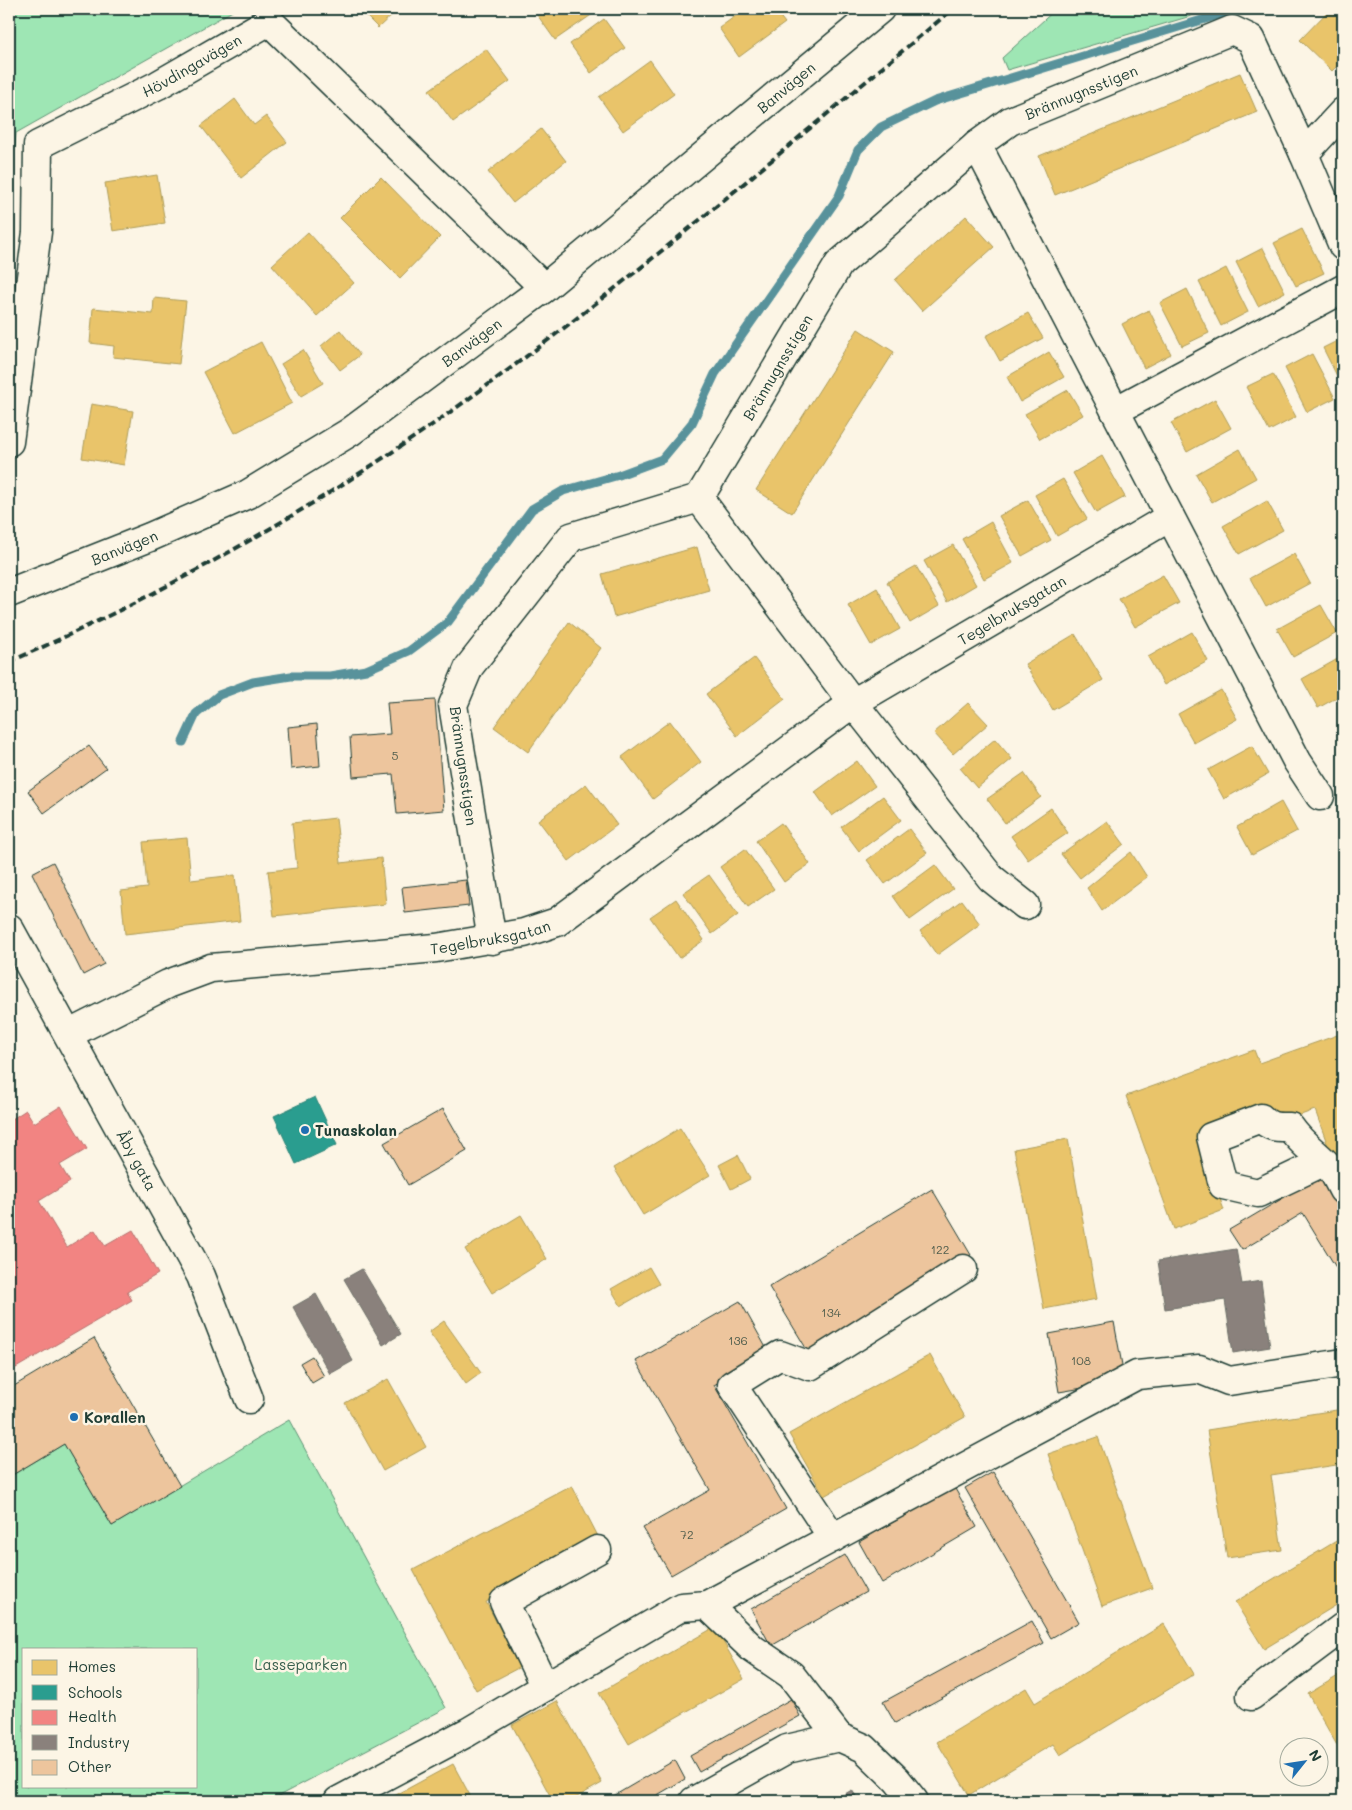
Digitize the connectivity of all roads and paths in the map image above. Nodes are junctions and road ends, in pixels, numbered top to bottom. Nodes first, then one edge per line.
1 (880, 9) edge
2 (1343, 112) edge
3 (977, 145) junction
4 (1304, 154) junction
5 (1343, 246) edge
6 (543, 289) junction
7 (1343, 289) edge
8 (1115, 411) junction
9 (9, 442) edge
10 (699, 498) junction
11 (1170, 517) junction
12 (9, 593) edge
13 (853, 703) junction
14 (1320, 796) dead end
15 (1025, 905) dead end
16 (9, 928) edge
17 (492, 940) junction
18 (69, 1034) junction
19 (1323, 1162) dead end
20 (1343, 1190) edge
21 (963, 1268) dead end
22 (1343, 1363) edge
23 (249, 1399) dead end
24 (833, 1538) junction
25 (597, 1550) dead end
26 (707, 1605) junction
27 (1343, 1627) edge
28 (545, 1686) junction
29 (1251, 1696) dead end
30 (839, 1737) junction
31 (338, 1801) edge
32 (694, 1801) edge
33 (914, 1801) edge

1 - 6 street, Banvägen
2 - 4 street
3 - 4 street, Brännugnsstigen
3 - 8 street
3 - 10 street, Brännugnsstigen
4 - 5 street
6 - 9 street, Hövdingavägen
6 - 12 street, Banvägen
7 - 8 street
8 - 11 street
10 - 13 street
10 - 17 street, Brännugnsstigen
11 - 13 street, Tegelbruksgatan
11 - 14 street
13 - 15 street
13 - 17 street, Tegelbruksgatan
16 - 18 street, Åby gata
17 - 18 street, Tegelbruksgatan
18 - 23 street, Åby gata
19 - 20 street
21 - 24 street
22 - 24 street
24 - 26 street
25 - 28 street
26 - 28 street
26 - 30 street
27 - 29 street
28 - 31 street
30 - 32 street
30 - 33 street

